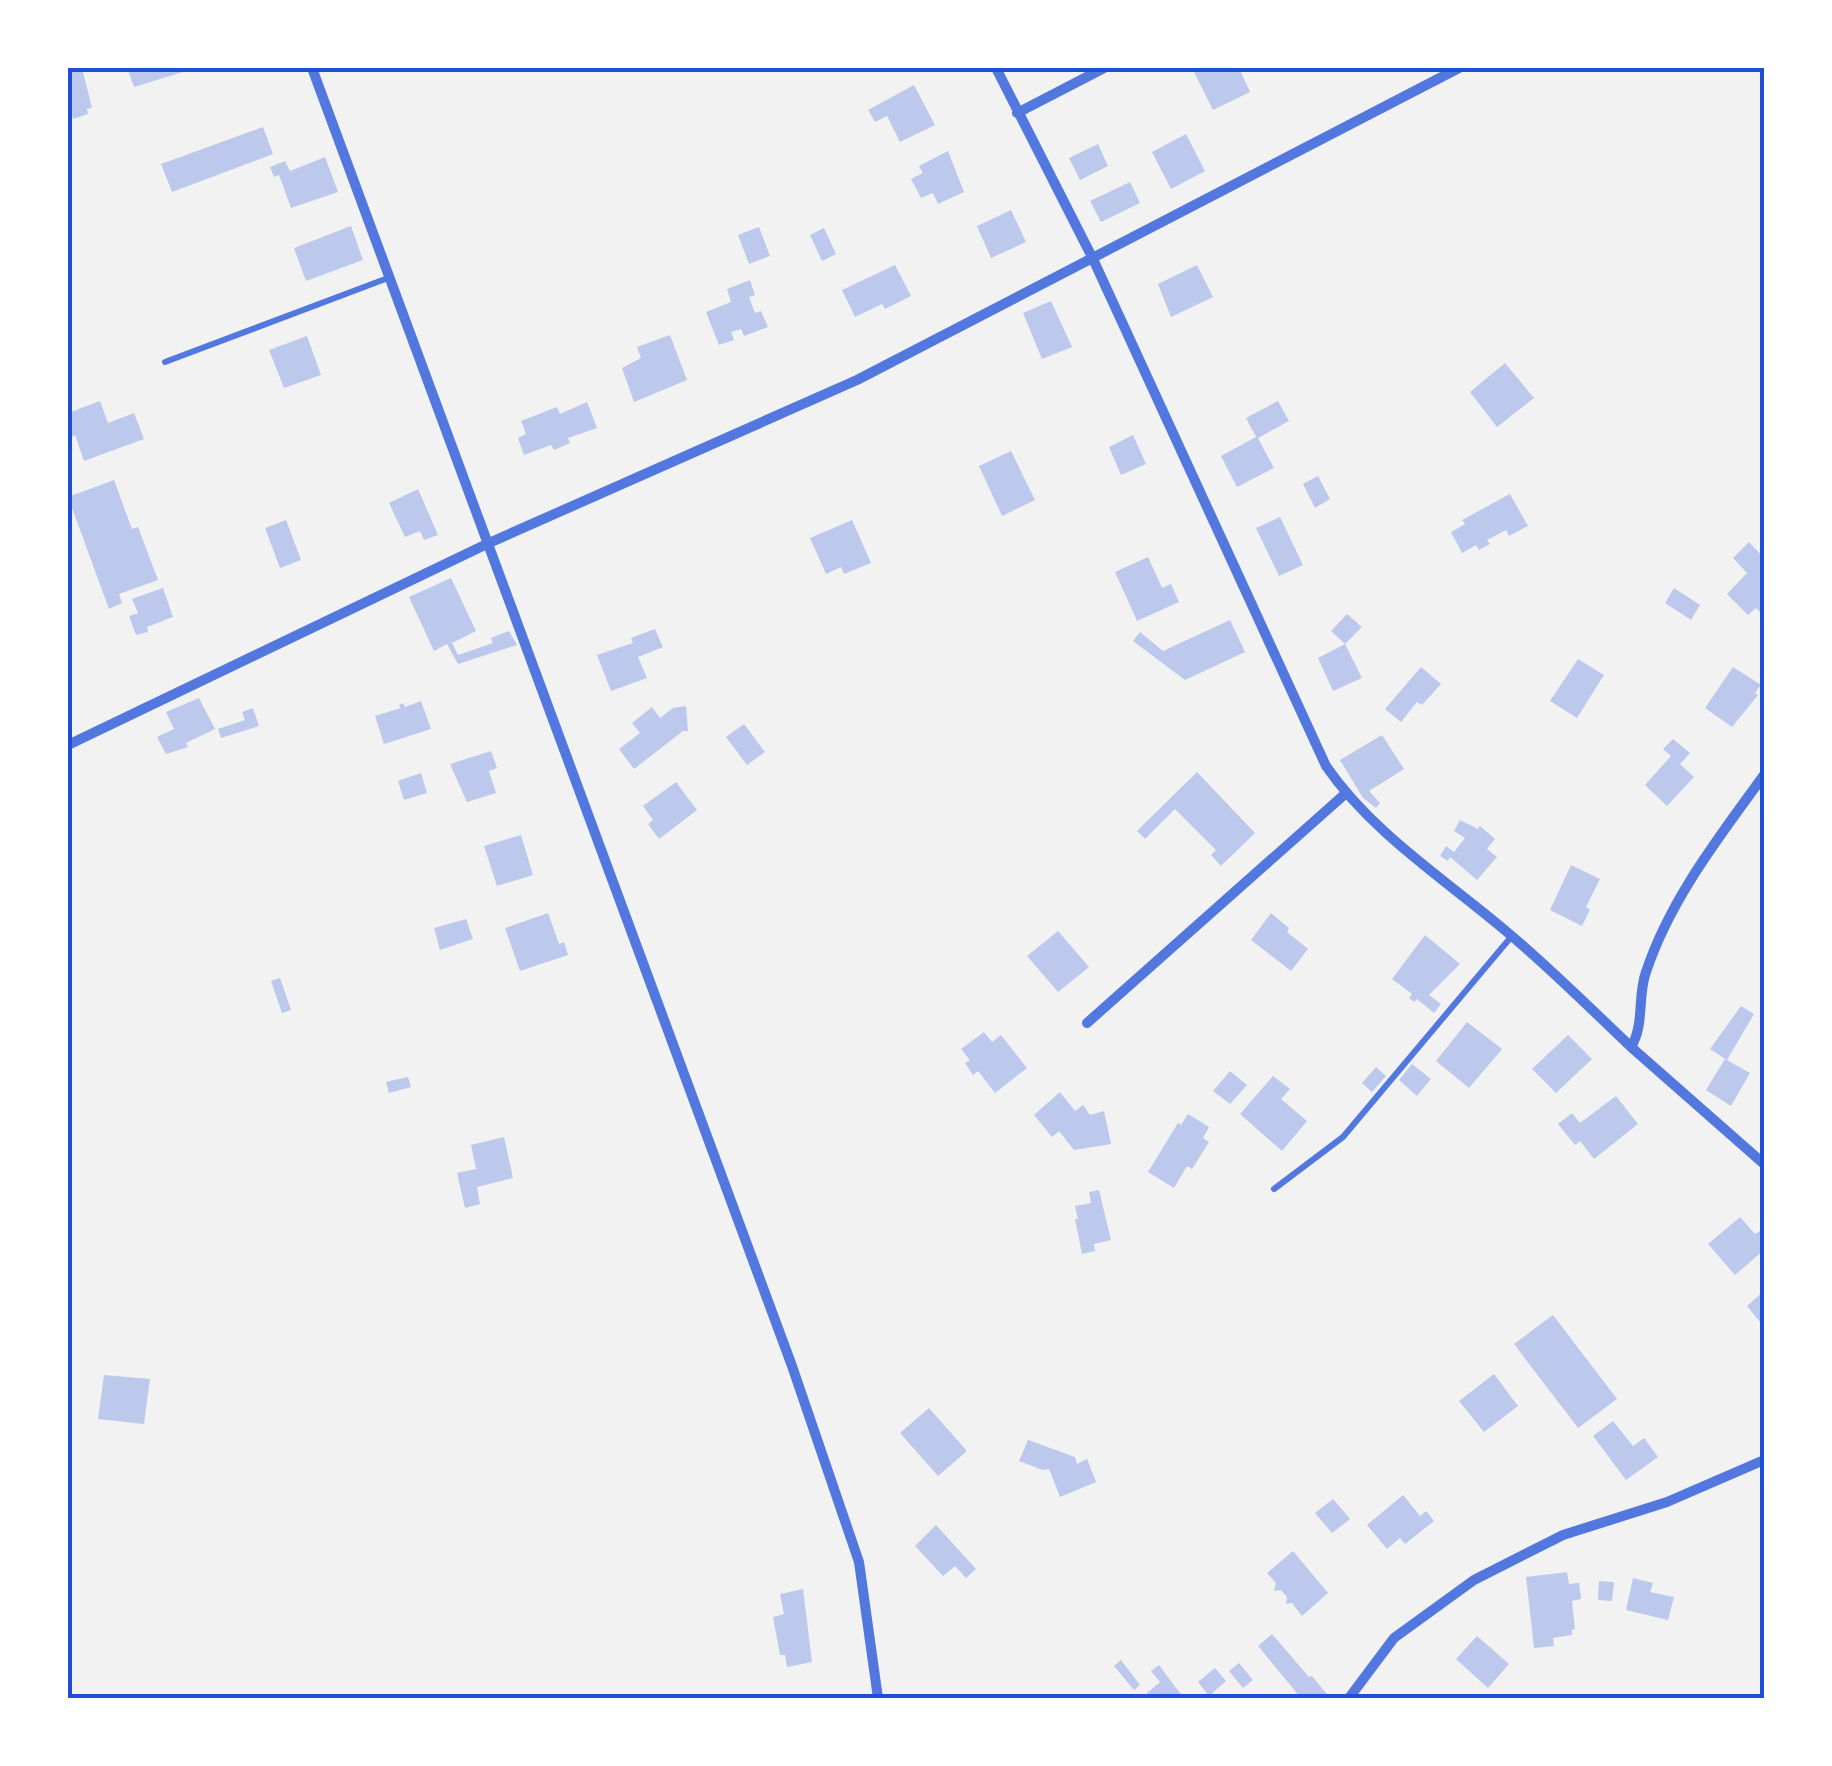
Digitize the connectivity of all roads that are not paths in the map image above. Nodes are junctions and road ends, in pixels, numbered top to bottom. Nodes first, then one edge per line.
1 (312, 68) edge
2 (996, 68) edge
3 (1104, 68) edge
4 (1459, 68) edge
5 (1018, 112) junction
6 (1094, 259) junction
7 (389, 278) junction
8 (165, 362) dead end
9 (489, 544) junction
10 (68, 746) edge
11 (1764, 774) edge
12 (1346, 794) junction
13 (1512, 936) junction
14 (1086, 1023) dead end
15 (1631, 1047) junction
16 (1764, 1164) edge
17 (1274, 1189) dead end
18 (1764, 1460) edge
19 (878, 1698) edge
20 (1349, 1698) edge

1 - 7 street
2 - 5 street
3 - 5 street
4 - 6 street
5 - 6 street
6 - 9 street
6 - 12 street
7 - 8 lane
7 - 9 street
9 - 10 street
9 - 19 street
11 - 15 street
12 - 13 street
12 - 14 street
13 - 15 street
13 - 17 lane
15 - 16 street
18 - 20 street

